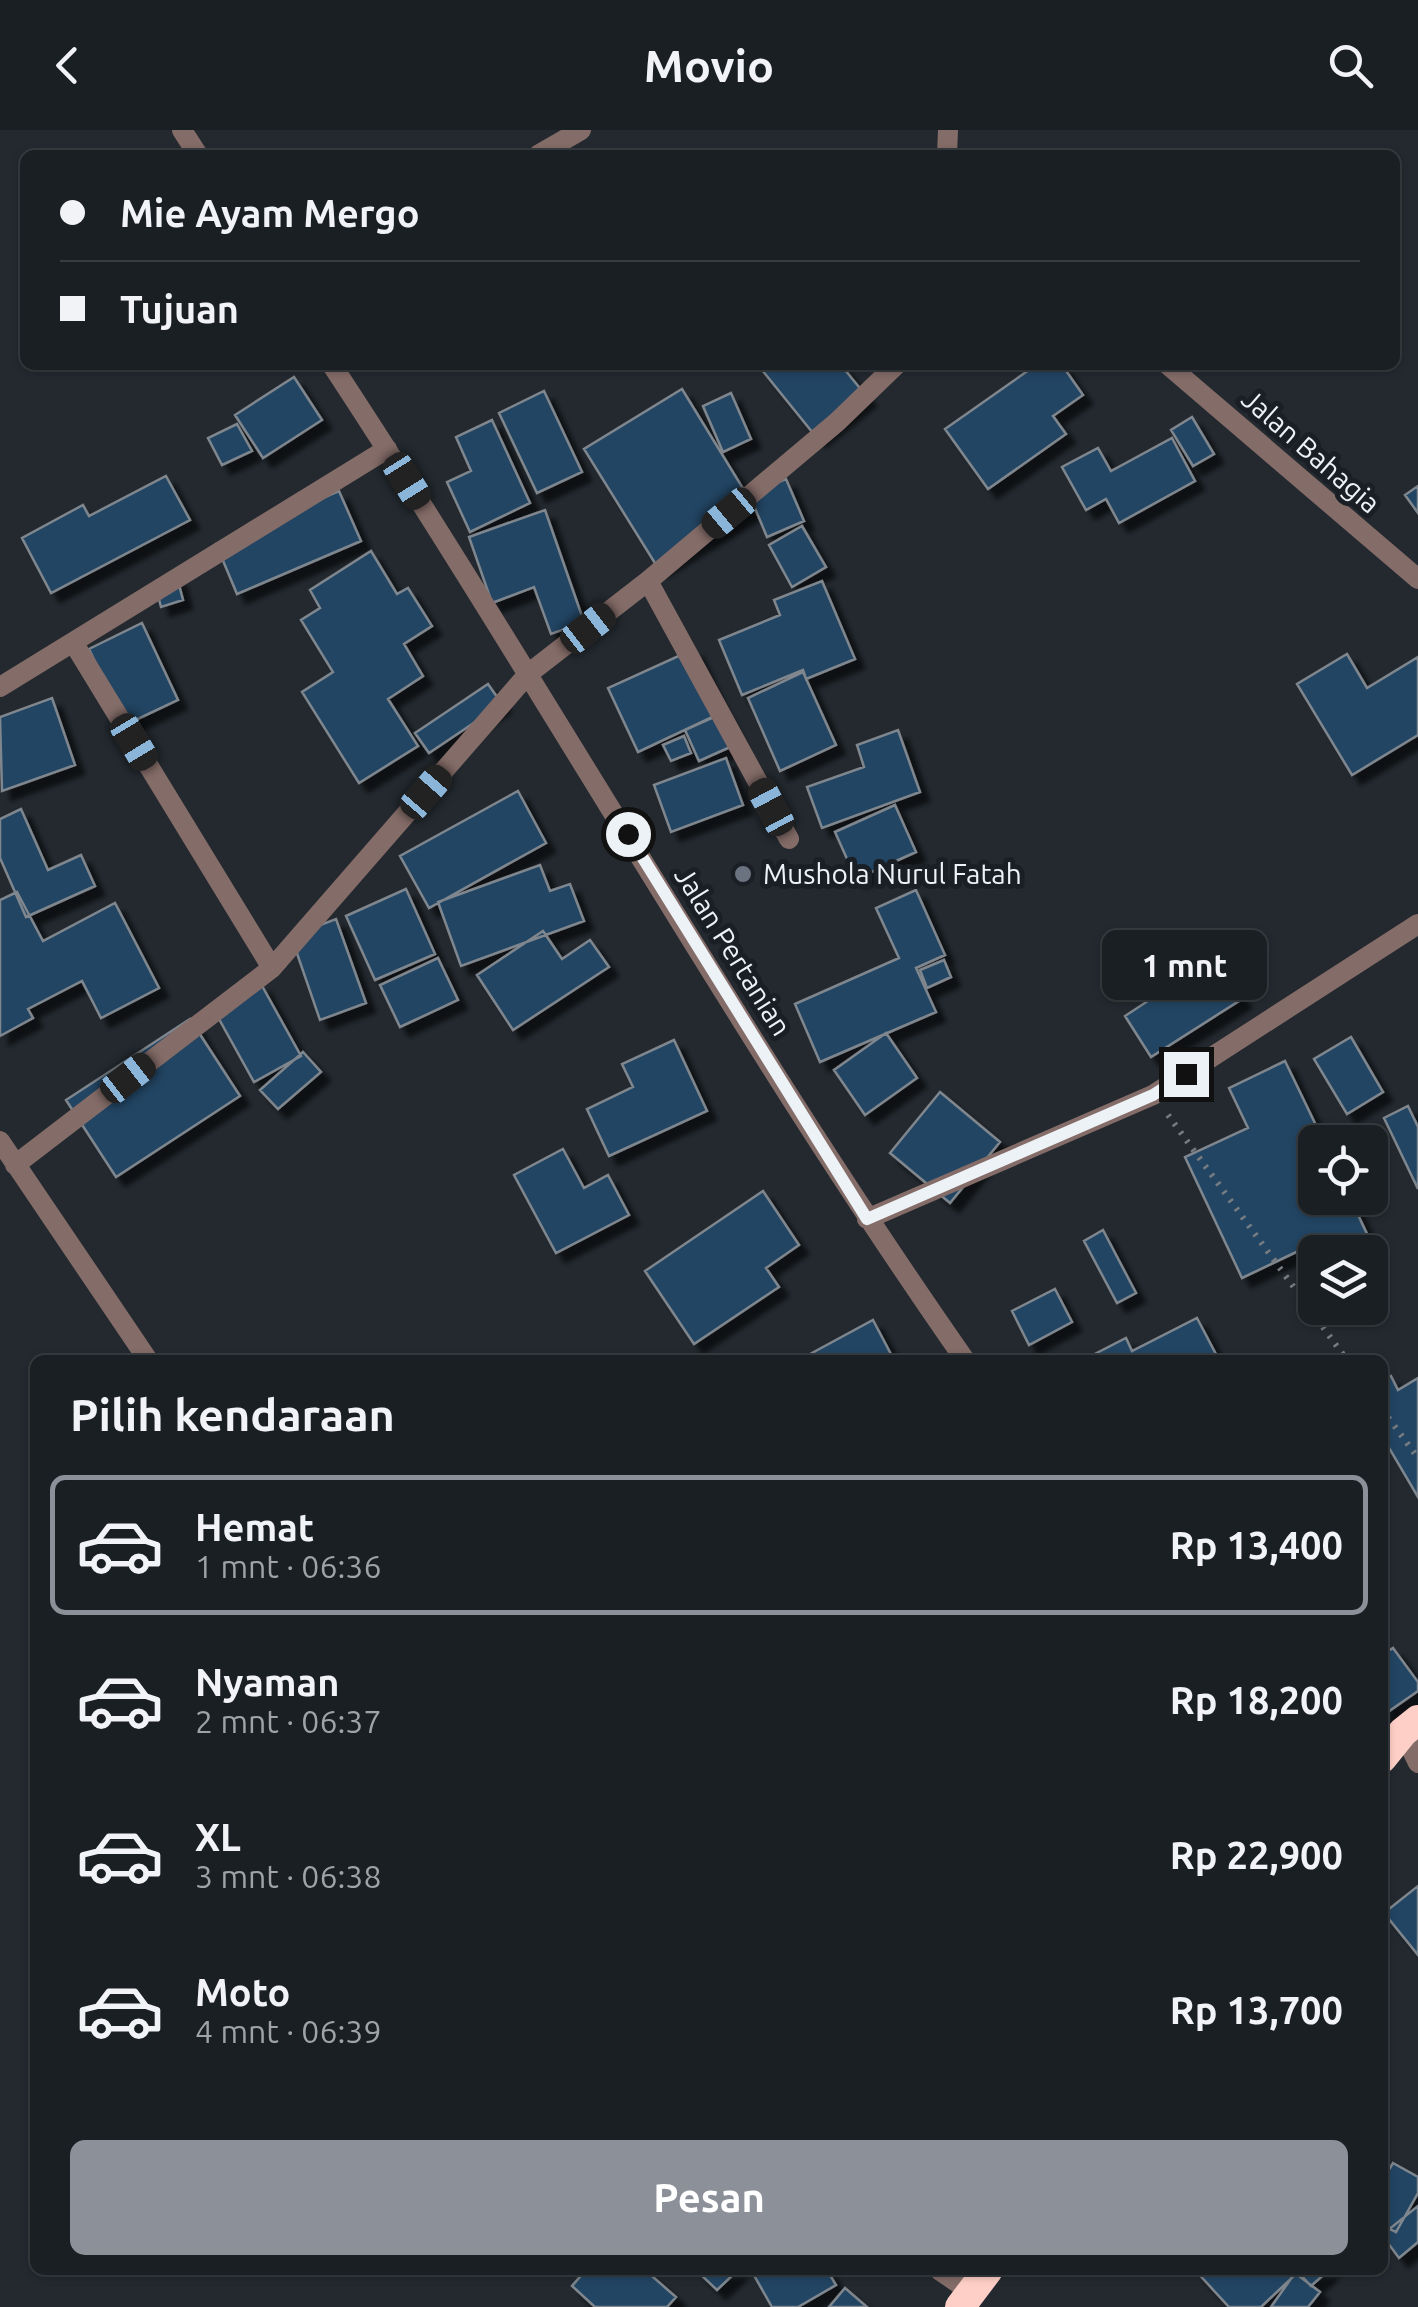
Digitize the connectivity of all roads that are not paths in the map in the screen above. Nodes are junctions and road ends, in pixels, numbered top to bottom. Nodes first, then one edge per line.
1 (581, 130) edge
2 (547, 150) edge
3 (335, 370) edge
4 (891, 370) edge
5 (1174, 370) edge
6 (387, 449) junction
7 (1418, 579) edge
8 (648, 581) junction
9 (73, 642) junction
10 (528, 674) junction
11 (0, 687) edge
12 (789, 839) dead end
13 (1418, 924) edge
14 (272, 968) junction
15 (0, 1142) edge
16 (15, 1165) junction
17 (867, 1219) junction
18 (145, 1355) edge
19 (962, 1355) edge
20 (1410, 1726) edge
21 (1388, 1751) edge
22 (1418, 1763) edge
23 (948, 2275) edge
24 (973, 2290) edge

1 - 2 street
3 - 6 street, Jalan Pertanian
4 - 8 street
5 - 7 street, Jalan Bahagia
6 - 9 street
6 - 10 street, Jalan Pertanian
8 - 10 street
8 - 12 street
9 - 11 street
9 - 14 street
10 - 14 street
10 - 17 street, Jalan Pertanian
13 - 17 street
14 - 16 street
15 - 16 street
16 - 18 street
17 - 19 street, Jalan Pertanian
20 - 21 highway
20 - 22 street
23 - 24 street

